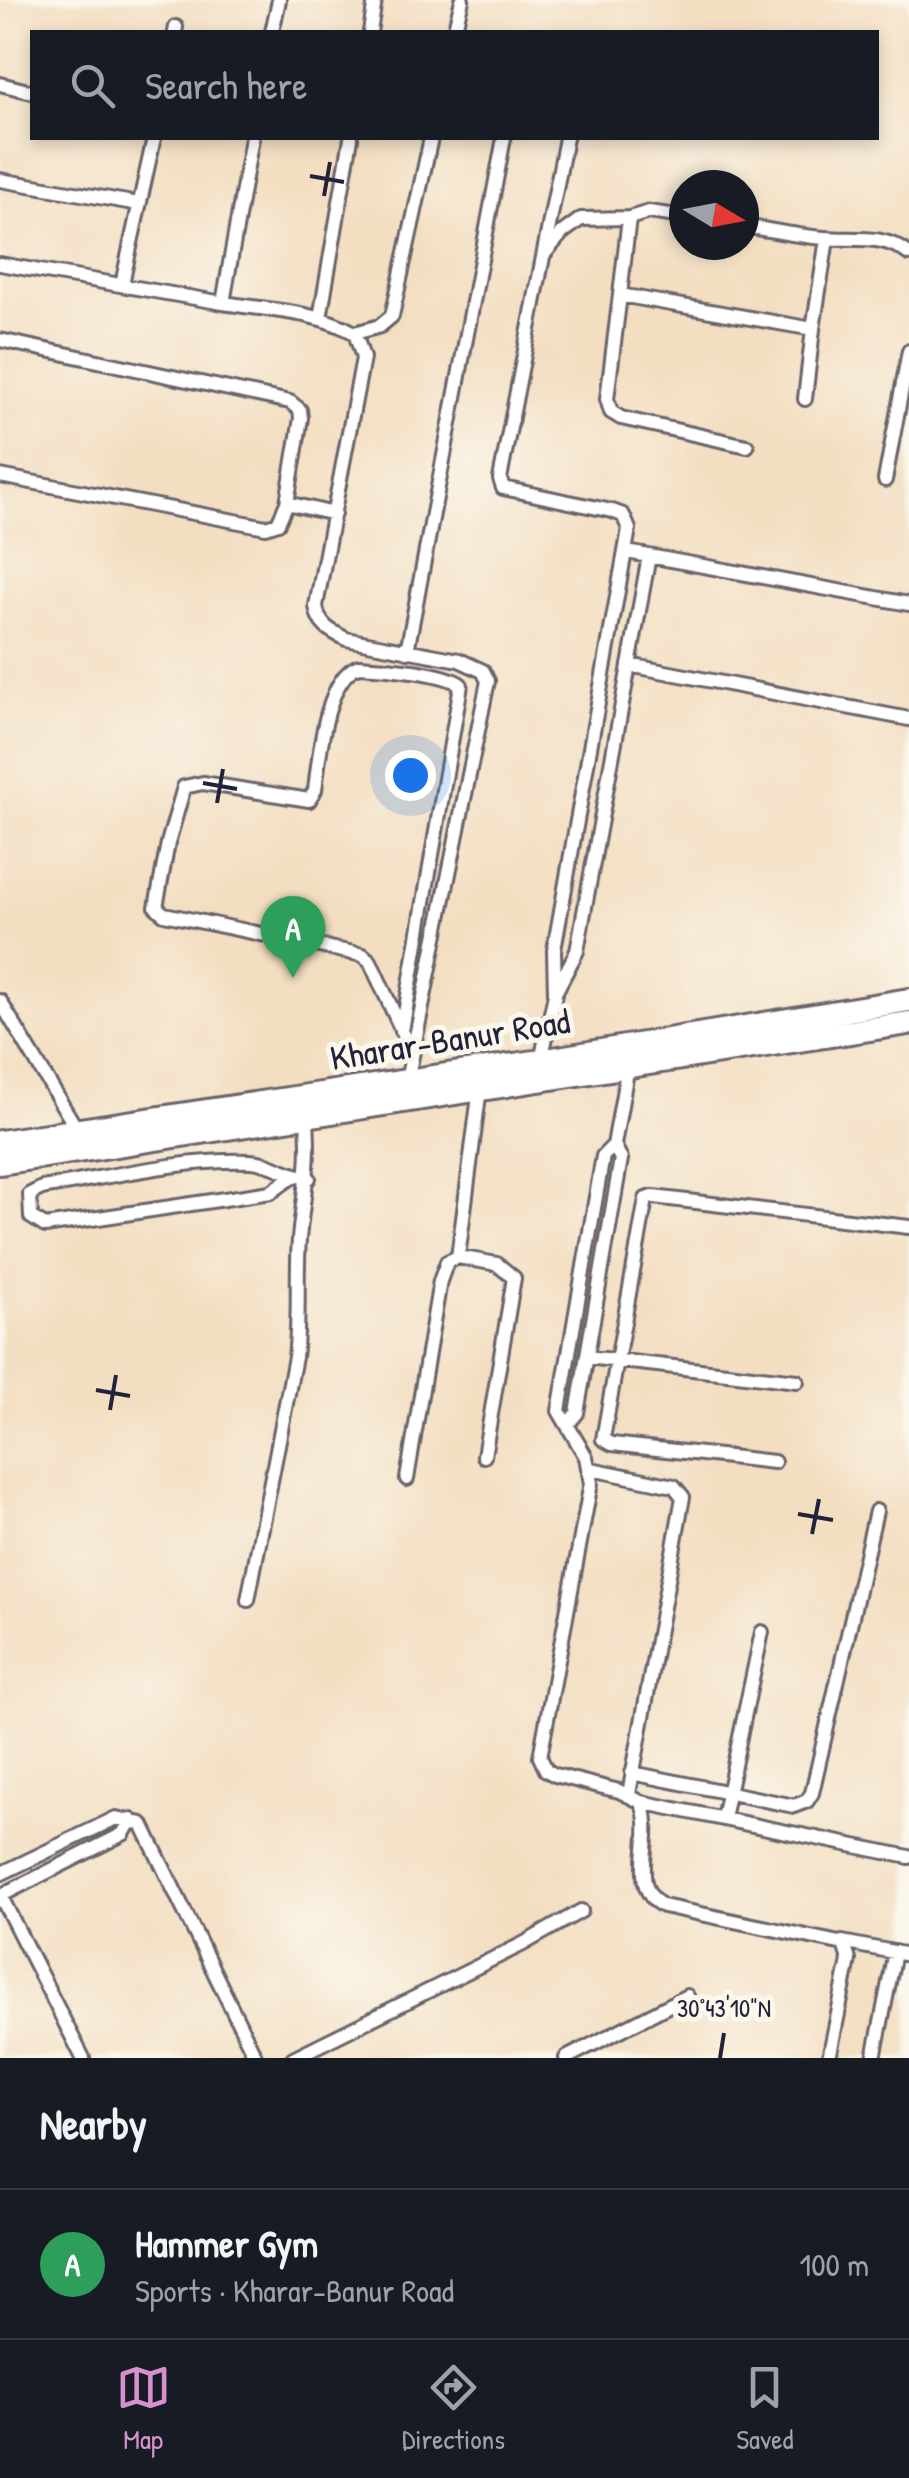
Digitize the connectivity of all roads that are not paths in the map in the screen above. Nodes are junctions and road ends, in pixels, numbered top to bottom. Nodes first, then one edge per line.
1 (279, 0) edge
2 (375, 0) edge
3 (462, 0) edge
4 (272, 30) edge
5 (370, 30) edge
6 (454, 30) edge
7 (0, 84) edge
8 (30, 92) edge
9 (154, 140) edge
10 (252, 140) edge
11 (351, 140) edge
12 (431, 140) edge
13 (504, 140) edge
14 (566, 140) edge
15 (0, 180) edge
16 (139, 204) junction
17 (669, 214) edge
18 (629, 218) junction
19 (759, 228) edge
20 (827, 239) junction
21 (909, 254) edge
22 (544, 255) junction
23 (0, 264) edge
24 (122, 284) junction
25 (620, 296) junction
26 (223, 303) junction
27 (320, 318) junction
28 (812, 328) junction
29 (355, 333) junction
30 (0, 340) edge
31 (909, 351) edge
32 (804, 399) dead end
33 (747, 446) dead end
34 (0, 476) edge
35 (885, 480) dead end
36 (287, 503) junction
37 (334, 514) junction
38 (628, 552) junction
39 (648, 556) junction
40 (909, 604) edge
41 (407, 652) junction
42 (629, 665) junction
43 (909, 719) edge
44 (554, 994) junction
45 (909, 1000) edge
46 (0, 1001) edge
47 (909, 1023) edge
48 (402, 1030) junction
49 (415, 1046) junction
50 (540, 1061) junction
51 (628, 1066) junction
52 (511, 1075) junction
53 (408, 1081) junction
54 (480, 1088) junction
55 (306, 1114) junction
56 (80, 1139) junction
57 (0, 1142) edge
58 (614, 1145) junction
59 (0, 1163) edge
60 (292, 1176) junction
61 (309, 1178) junction
62 (597, 1190) junction
63 (616, 1192) junction
64 (648, 1197) junction
65 (909, 1227) edge
66 (458, 1257) junction
67 (587, 1356) junction
68 (615, 1359) junction
69 (797, 1381) dead end
70 (568, 1424) junction
71 (484, 1456) dead end
72 (774, 1462) dead end
73 (591, 1470) junction
74 (407, 1479) dead end
75 (876, 1511) dead end
76 (248, 1600) dead end
77 (762, 1632) dead end
78 (632, 1773) junction
79 (728, 1792) junction
80 (635, 1798) junction
81 (723, 1818) junction
82 (131, 1820) junction
83 (909, 1857) edge
84 (0, 1874) edge
85 (0, 1895) edge
86 (581, 1912) dead end
87 (840, 1941) junction
88 (902, 1953) edge
89 (687, 1996) dead end
90 (84, 2058) edge
91 (256, 2058) edge
92 (293, 2058) edge
93 (566, 2058) edge
94 (830, 2058) edge
95 (874, 2058) edge

1 - 4 street
2 - 5 street
3 - 6 street
7 - 8 street
9 - 16 street
10 - 26 street
11 - 27 street
12 - 29 street
13 - 41 street
14 - 22 street
15 - 16 street
16 - 24 street
17 - 18 street
18 - 22 street
18 - 25 street
19 - 20 street
20 - 21 street
20 - 28 street
22 - 38 street
23 - 24 street
24 - 26 street
25 - 28 street
25 - 33 street
26 - 27 street
27 - 29 street
28 - 32 street
29 - 37 street
30 - 36 street
31 - 35 street
34 - 36 street
36 - 37 street
37 - 41 street
38 - 39 street
38 - 44 street
39 - 40 street
39 - 42 street
41 - 49 street
42 - 43 street
42 - 44 street
44 - 50 street
45 - 50 highway, Kharar-Banur Road
46 - 56 street
47 - 51 highway
48 - 48 street
48 - 49 street
49 - 53 street
50 - 52 highway, Kharar-Banur Road
51 - 52 highway
51 - 58 street
52 - 53 highway, Kharar-Banur Road
52 - 54 highway
53 - 56 highway, Kharar-Banur Road
54 - 55 highway
54 - 66 street
55 - 56 highway
55 - 61 street
56 - 57 highway, Kharar-Banur Road
56 - 59 highway
58 - 62 street
58 - 63 street
60 - 60 street
60 - 61 street
61 - 76 street
62 - 63 street
62 - 70 street
63 - 64 street
63 - 67 street
64 - 65 street
64 - 68 street
66 - 71 street
66 - 74 street
67 - 68 street
67 - 70 street
68 - 69 street
68 - 72 street
70 - 73 street
73 - 78 street
73 - 80 street
75 - 79 street
77 - 79 street
78 - 79 street
78 - 80 street
79 - 81 street
80 - 81 street
80 - 87 street
81 - 83 street
82 - 84 street
82 - 85 street
82 - 91 street
85 - 90 street
86 - 92 street
87 - 88 street
87 - 94 street
88 - 95 street
89 - 93 street

